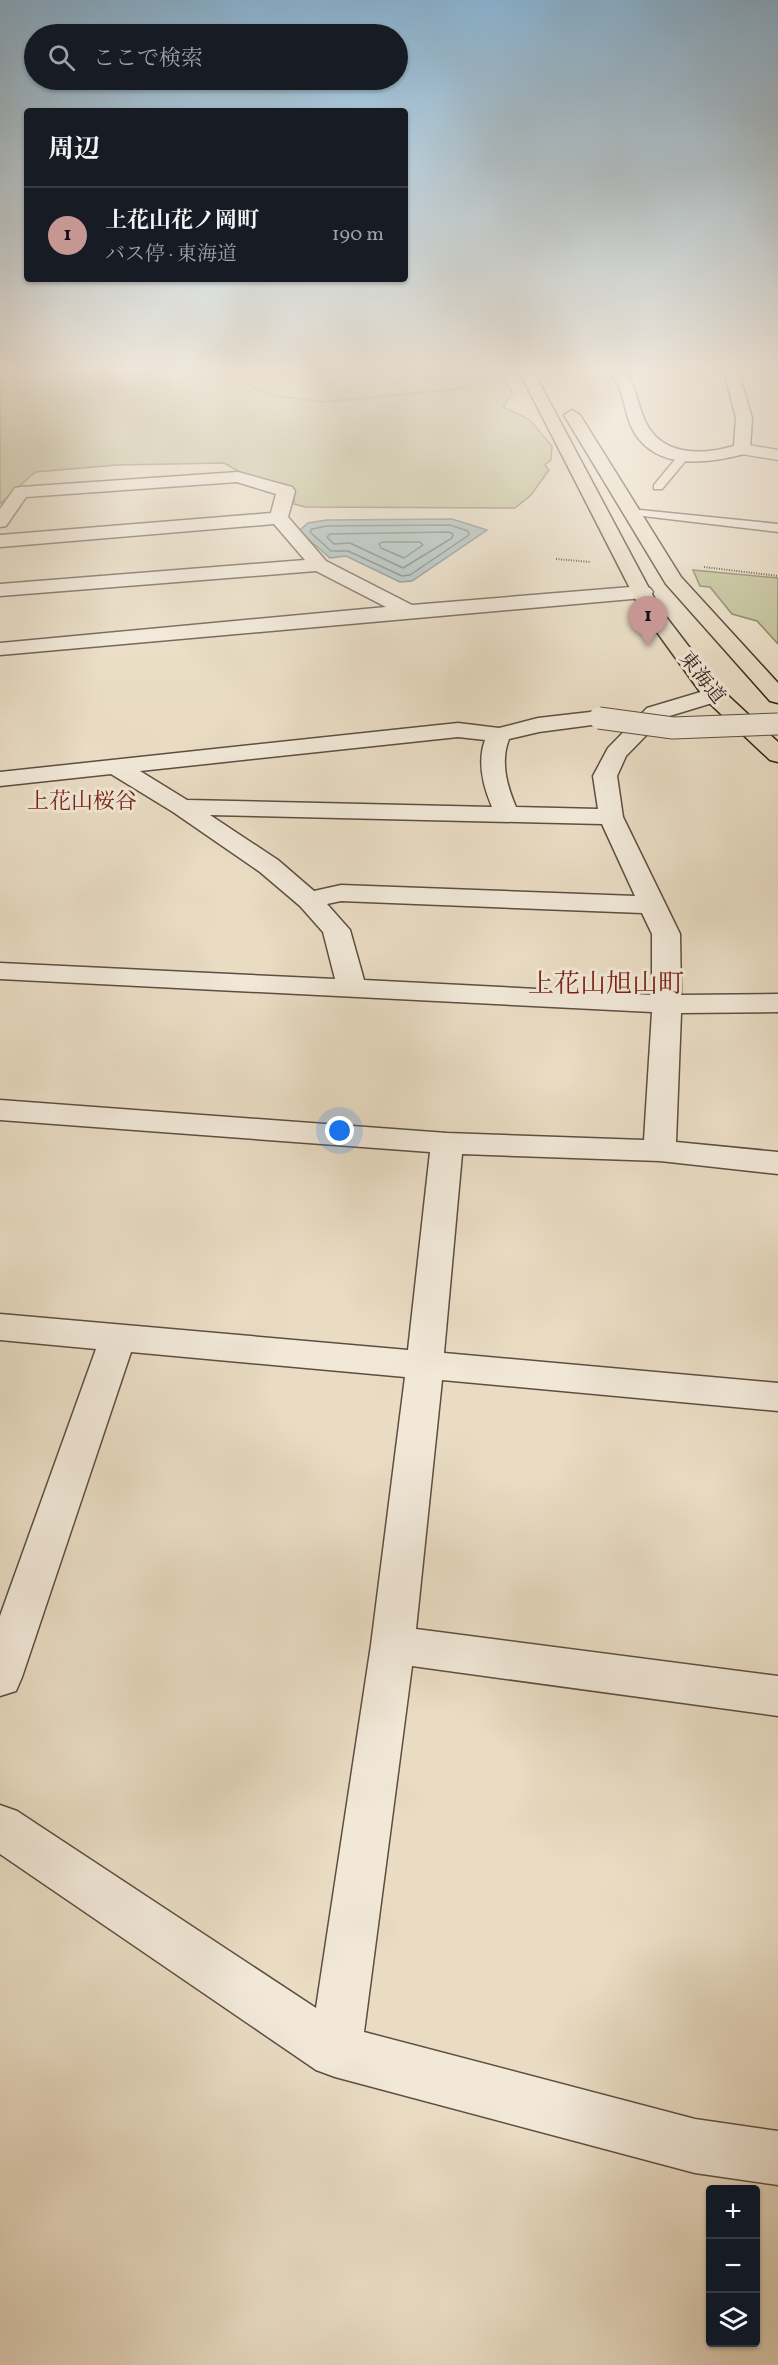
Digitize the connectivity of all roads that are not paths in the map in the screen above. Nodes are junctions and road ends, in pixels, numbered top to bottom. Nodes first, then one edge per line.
1 (233, 477) edge
2 (239, 477) edge
3 (580, 477) edge
4 (609, 477) edge
5 (666, 477) edge
6 (658, 487) dead end
7 (630, 512) junction
8 (279, 518) junction
9 (0, 522) edge
10 (778, 528) edge
11 (0, 541) edge
12 (319, 565) junction
13 (0, 590) edge
14 (643, 592) junction
15 (409, 611) junction
16 (0, 649) edge
17 (714, 694) junction
18 (778, 696) edge
19 (778, 724) edge
20 (499, 735) junction
21 (778, 755) edge
22 (117, 768) junction
23 (0, 778) edge
24 (182, 807) junction
25 (507, 814) junction
26 (611, 817) junction
27 (309, 900) junction
28 (653, 905) junction
29 (0, 971) edge
30 (352, 988) junction
31 (778, 1003) edge
32 (667, 1004) junction
33 (0, 1110) edge
34 (447, 1143) junction
35 (660, 1151) junction
36 (778, 1163) edge
37 (0, 1327) edge
38 (118, 1337) junction
39 (425, 1365) junction
40 (778, 1397) edge
41 (393, 1645) junction
42 (0, 1677) edge
43 (778, 1696) edge
44 (0, 1827) edge
45 (335, 2052) junction
46 (778, 2158) edge

1 - 9 street
2 - 8 street
3 - 14 highway, 東海道
4 - 7 highway, 東海道
5 - 6 lane
7 - 10 lane
7 - 18 highway, 東海道
8 - 11 street
8 - 12 street
12 - 13 street
12 - 15 street
14 - 15 street
14 - 17 highway, 東海道
15 - 16 street
17 - 21 highway, 東海道
17 - 26 street
19 - 20 street, bridge
20 - 22 street
20 - 25 street
22 - 23 street
22 - 24 street
24 - 25 street
24 - 27 street
25 - 26 street
26 - 28 street
27 - 28 street
27 - 30 street
28 - 32 street
29 - 30 street
30 - 32 street
31 - 32 street
32 - 35 street
33 - 34 street
34 - 35 street
34 - 39 street
35 - 36 street
37 - 38 street
38 - 39 street
38 - 42 street
39 - 40 street
39 - 41 street
41 - 43 street
41 - 45 street
44 - 45 street
45 - 46 street

